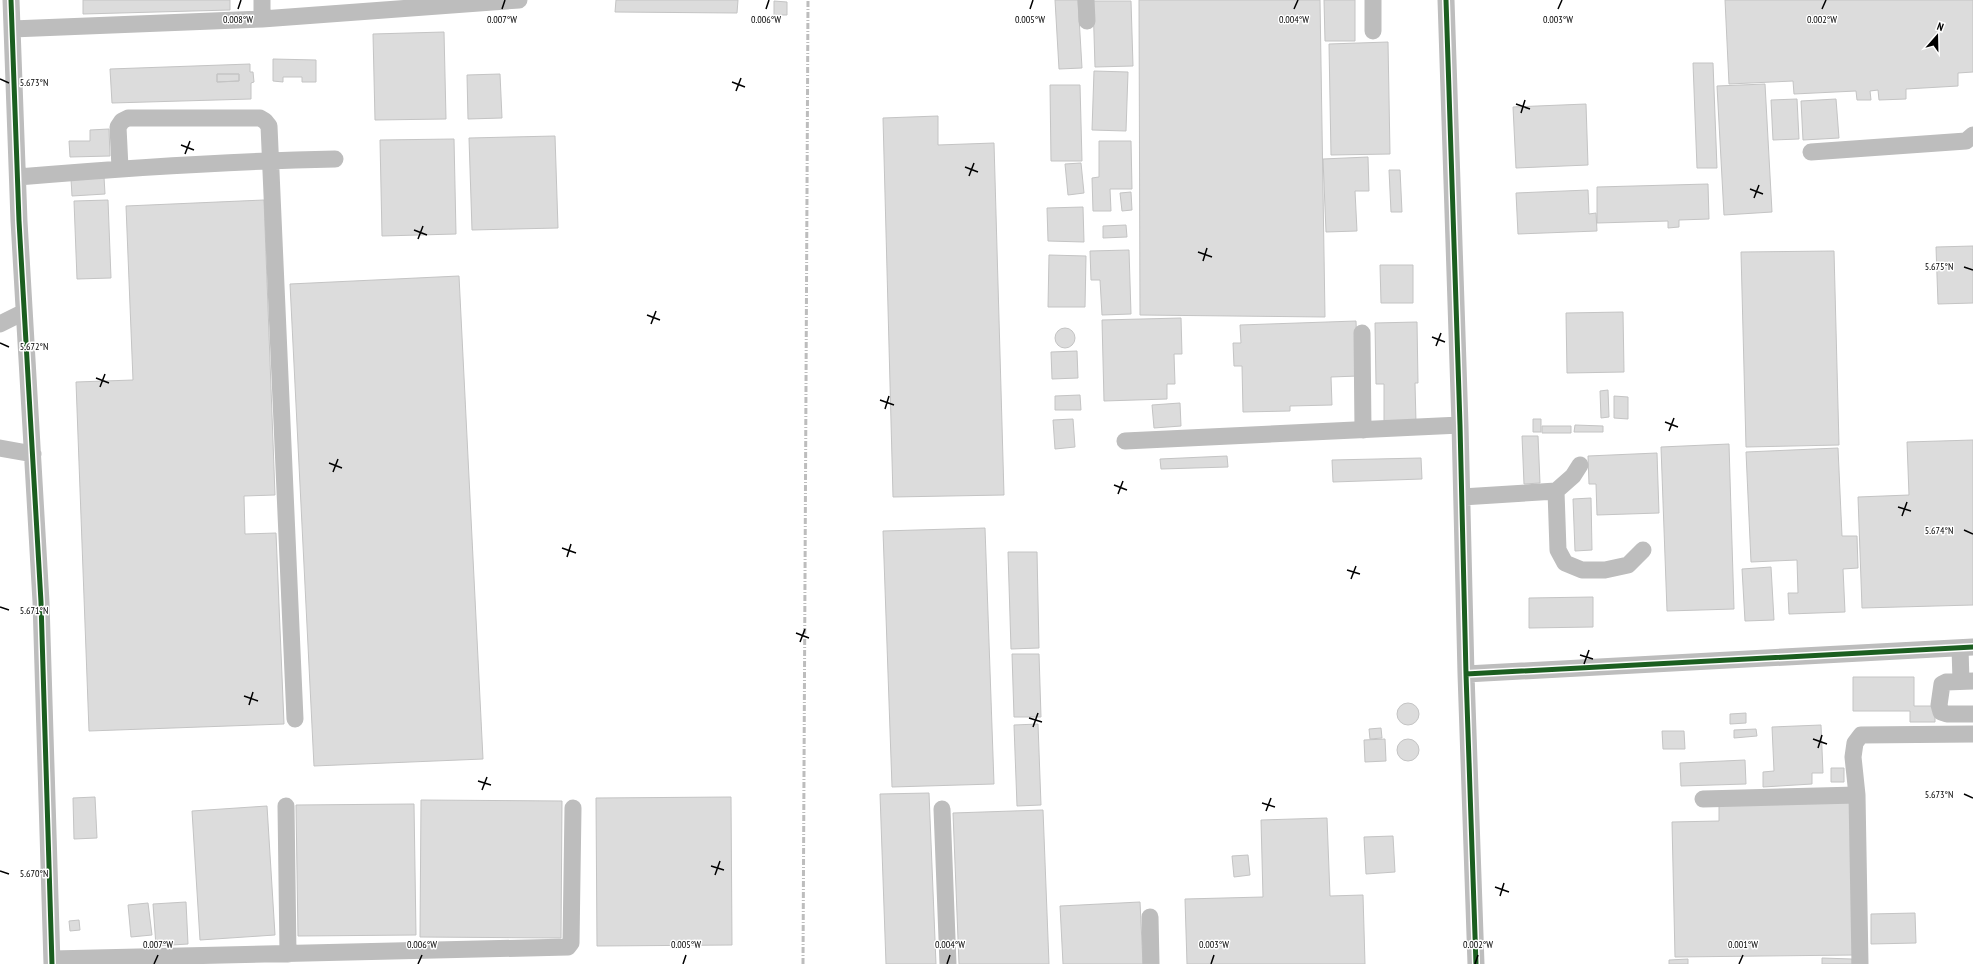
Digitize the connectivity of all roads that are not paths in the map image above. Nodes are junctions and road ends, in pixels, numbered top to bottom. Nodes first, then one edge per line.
1 (11, 0) edge
2 (262, 0) edge
3 (519, 0) edge
4 (1086, 0) edge
5 (1373, 0) edge
6 (1446, 0) edge
7 (262, 19) junction
8 (1087, 21) dead end
9 (12, 29) junction
10 (1373, 31) dead end
11 (1973, 135) edge
12 (1810, 152) dead end
13 (334, 159) dead end
14 (270, 160) junction
15 (120, 168) junction
16 (18, 177) junction
17 (24, 312) junction
18 (0, 324) edge
19 (1362, 333) dead end
20 (1460, 425) junction
21 (1363, 430) junction
22 (1125, 441) dead end
23 (0, 448) edge
24 (33, 454) junction
25 (1580, 465) dead end
26 (1556, 491) junction
27 (1462, 497) junction
28 (1643, 550) dead end
29 (1967, 648) edge
30 (1466, 674) junction
31 (1967, 681) edge
32 (1941, 712) junction
33 (1973, 714) edge
34 (295, 719) dead end
35 (1942, 734) junction
36 (1973, 734) edge
37 (1857, 795) junction
38 (1703, 799) dead end
39 (286, 806) dead end
40 (573, 808) dead end
41 (942, 809) dead end
42 (1150, 917) dead end
43 (288, 954) junction
44 (52, 962) edge
45 (948, 964) edge
46 (1151, 964) edge
47 (1476, 964) edge
48 (1860, 964) edge

1 - 9 street
2 - 7 street
3 - 7 street
4 - 8 street
5 - 10 street
6 - 20 street
7 - 9 street
9 - 16 street
11 - 12 street
13 - 14 street
14 - 15 street
14 - 15 street
14 - 34 street
15 - 16 street
16 - 17 street
17 - 18 street
17 - 24 street
19 - 21 street
20 - 21 street
20 - 27 street
21 - 22 street
23 - 24 street
24 - 44 street
25 - 26 street
26 - 27 street
26 - 28 street
27 - 30 street
29 - 30 street
29 - 31 street
30 - 47 street
31 - 32 street
32 - 33 street
32 - 35 street
35 - 36 street
35 - 37 street
37 - 38 street
37 - 48 street
39 - 43 street
40 - 43 street
41 - 45 street
42 - 46 street
43 - 44 street

